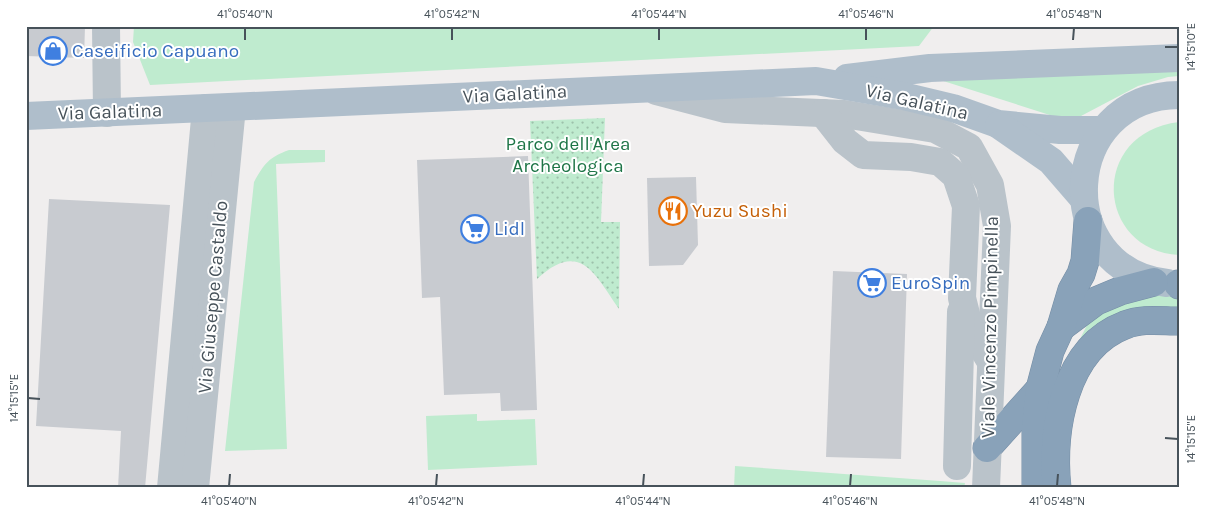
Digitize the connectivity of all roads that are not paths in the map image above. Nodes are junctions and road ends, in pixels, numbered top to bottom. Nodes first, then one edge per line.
1 (106, 26) edge
2 (1179, 58) edge
3 (816, 81) junction
4 (642, 88) junction
5 (1179, 95) edge
6 (219, 107) junction
7 (107, 113) junction
8 (823, 113) junction
9 (26, 116) edge
10 (998, 124) junction
11 (1103, 130) junction
12 (1085, 210) junction
13 (1172, 284) edge
14 (962, 298) junction
15 (1179, 322) edge
16 (1061, 327) junction
17 (991, 362) junction
18 (1040, 389) junction
19 (1036, 426) junction
20 (987, 448) junction
21 (957, 466) dead end
22 (171, 488) edge
23 (195, 488) edge
24 (986, 488) edge
25 (1022, 488) edge
26 (1036, 488) edge
27 (1057, 488) edge

1 - 7 street
2 - 3 main road
3 - 4 main road, Via Galatina
3 - 10 main road, Via Galatina
4 - 6 main road, Via Galatina
4 - 8 street, Viale Vincenzo Pimpinella
5 - 11 main road
6 - 7 main road, Via Galatina
6 - 22 street, Via Giuseppe Castaldo
6 - 23 street, Via Giuseppe Castaldo
7 - 9 main road, Via Galatina
8 - 14 street
8 - 17 street, Viale Vincenzo Pimpinella
10 - 11 main road
10 - 12 main road
11 - 12 main road
12 - 13 main road
12 - 16 highway
13 - 16 highway
14 - 17 street
14 - 21 street
15 - 27 highway
16 - 18 highway
17 - 20 street, Viale Vincenzo Pimpinella
18 - 19 highway
18 - 20 highway
19 - 25 highway
19 - 26 highway
20 - 24 street, Viale Vincenzo Pimpinella

